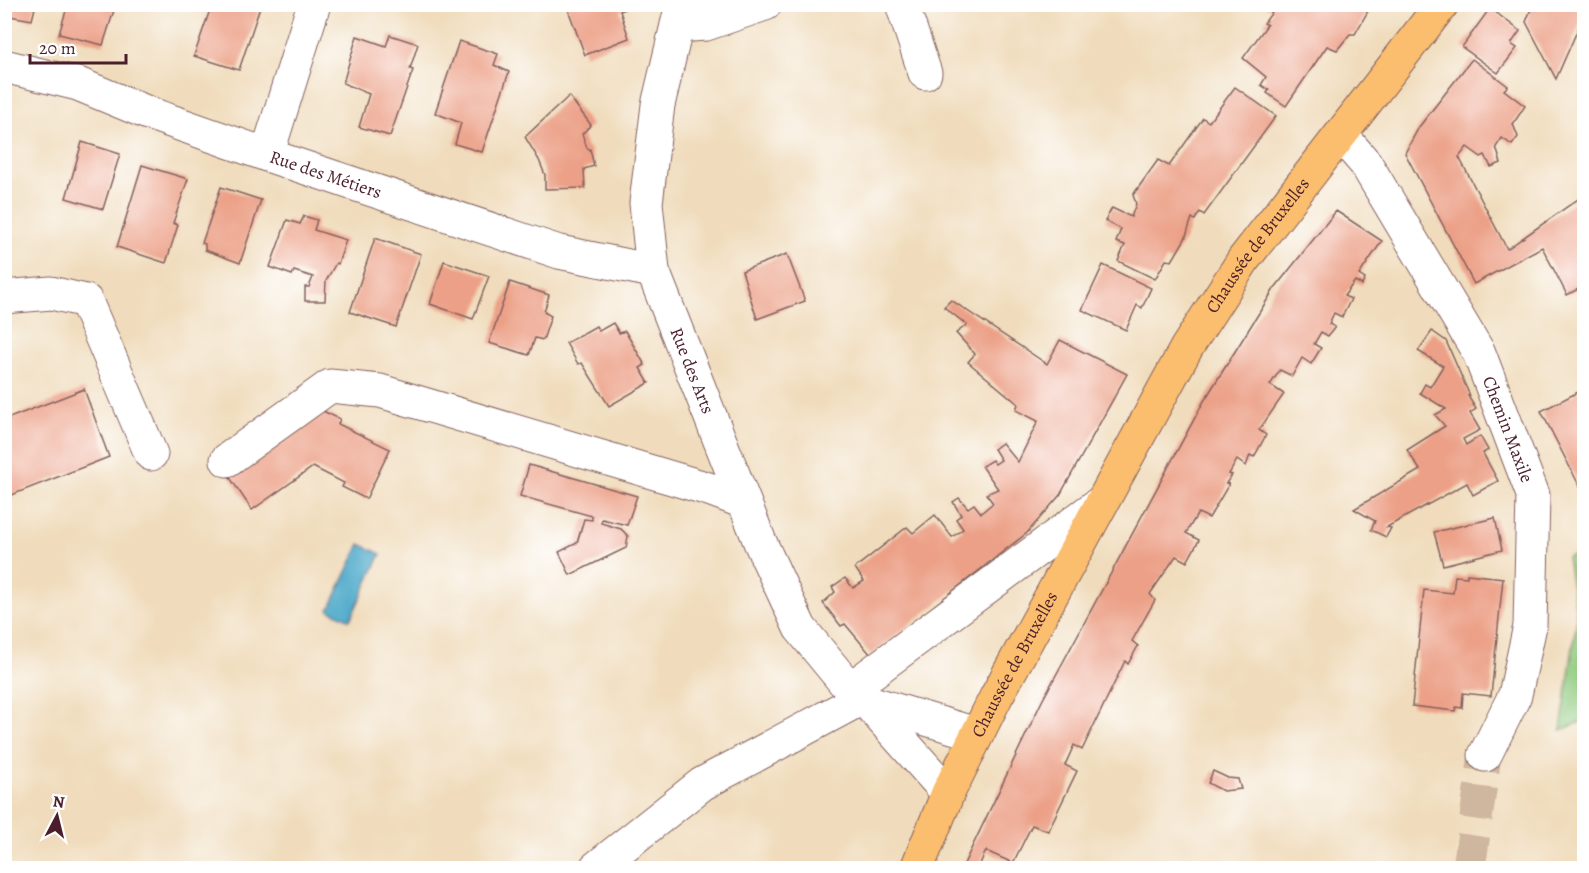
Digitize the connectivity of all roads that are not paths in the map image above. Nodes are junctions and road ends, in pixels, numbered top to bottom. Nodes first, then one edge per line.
1 (314, 4) edge
2 (765, 4) edge
3 (902, 4) edge
4 (1442, 4) edge
5 (680, 15) edge
6 (4, 66) edge
7 (925, 73) dead end
8 (1341, 135) junction
9 (267, 154) junction
10 (653, 271) junction
11 (4, 297) edge
12 (152, 454) dead end
13 (227, 460) dead end
14 (744, 502) junction
15 (1100, 504) junction
16 (859, 696) junction
17 (976, 734) junction
18 (1485, 755) tunnel mouth
19 (948, 793) junction
20 (596, 868) edge
21 (917, 868) edge

1 - 9 street
2 - 5 street
3 - 7 street
4 - 8 main road, Chaussée de Bruxelles
5 - 10 street, Rue des Arts
6 - 9 street, Rue des Métiers
8 - 15 main road, Chaussée de Bruxelles
8 - 18 street, Chemin Maxile
9 - 10 street, Rue des Métiers
10 - 14 street, Rue des Arts
11 - 12 street
13 - 14 street
14 - 16 street, Rue des Arts
15 - 16 street, Chaussée de Bruxelles
15 - 17 main road, Chaussée de Bruxelles
16 - 17 street
16 - 19 street, Rue des Arts
16 - 20 street, Chaussée de Bruxelles
17 - 19 main road, Chaussée de Bruxelles
19 - 21 main road, Chaussée de Bruxelles

